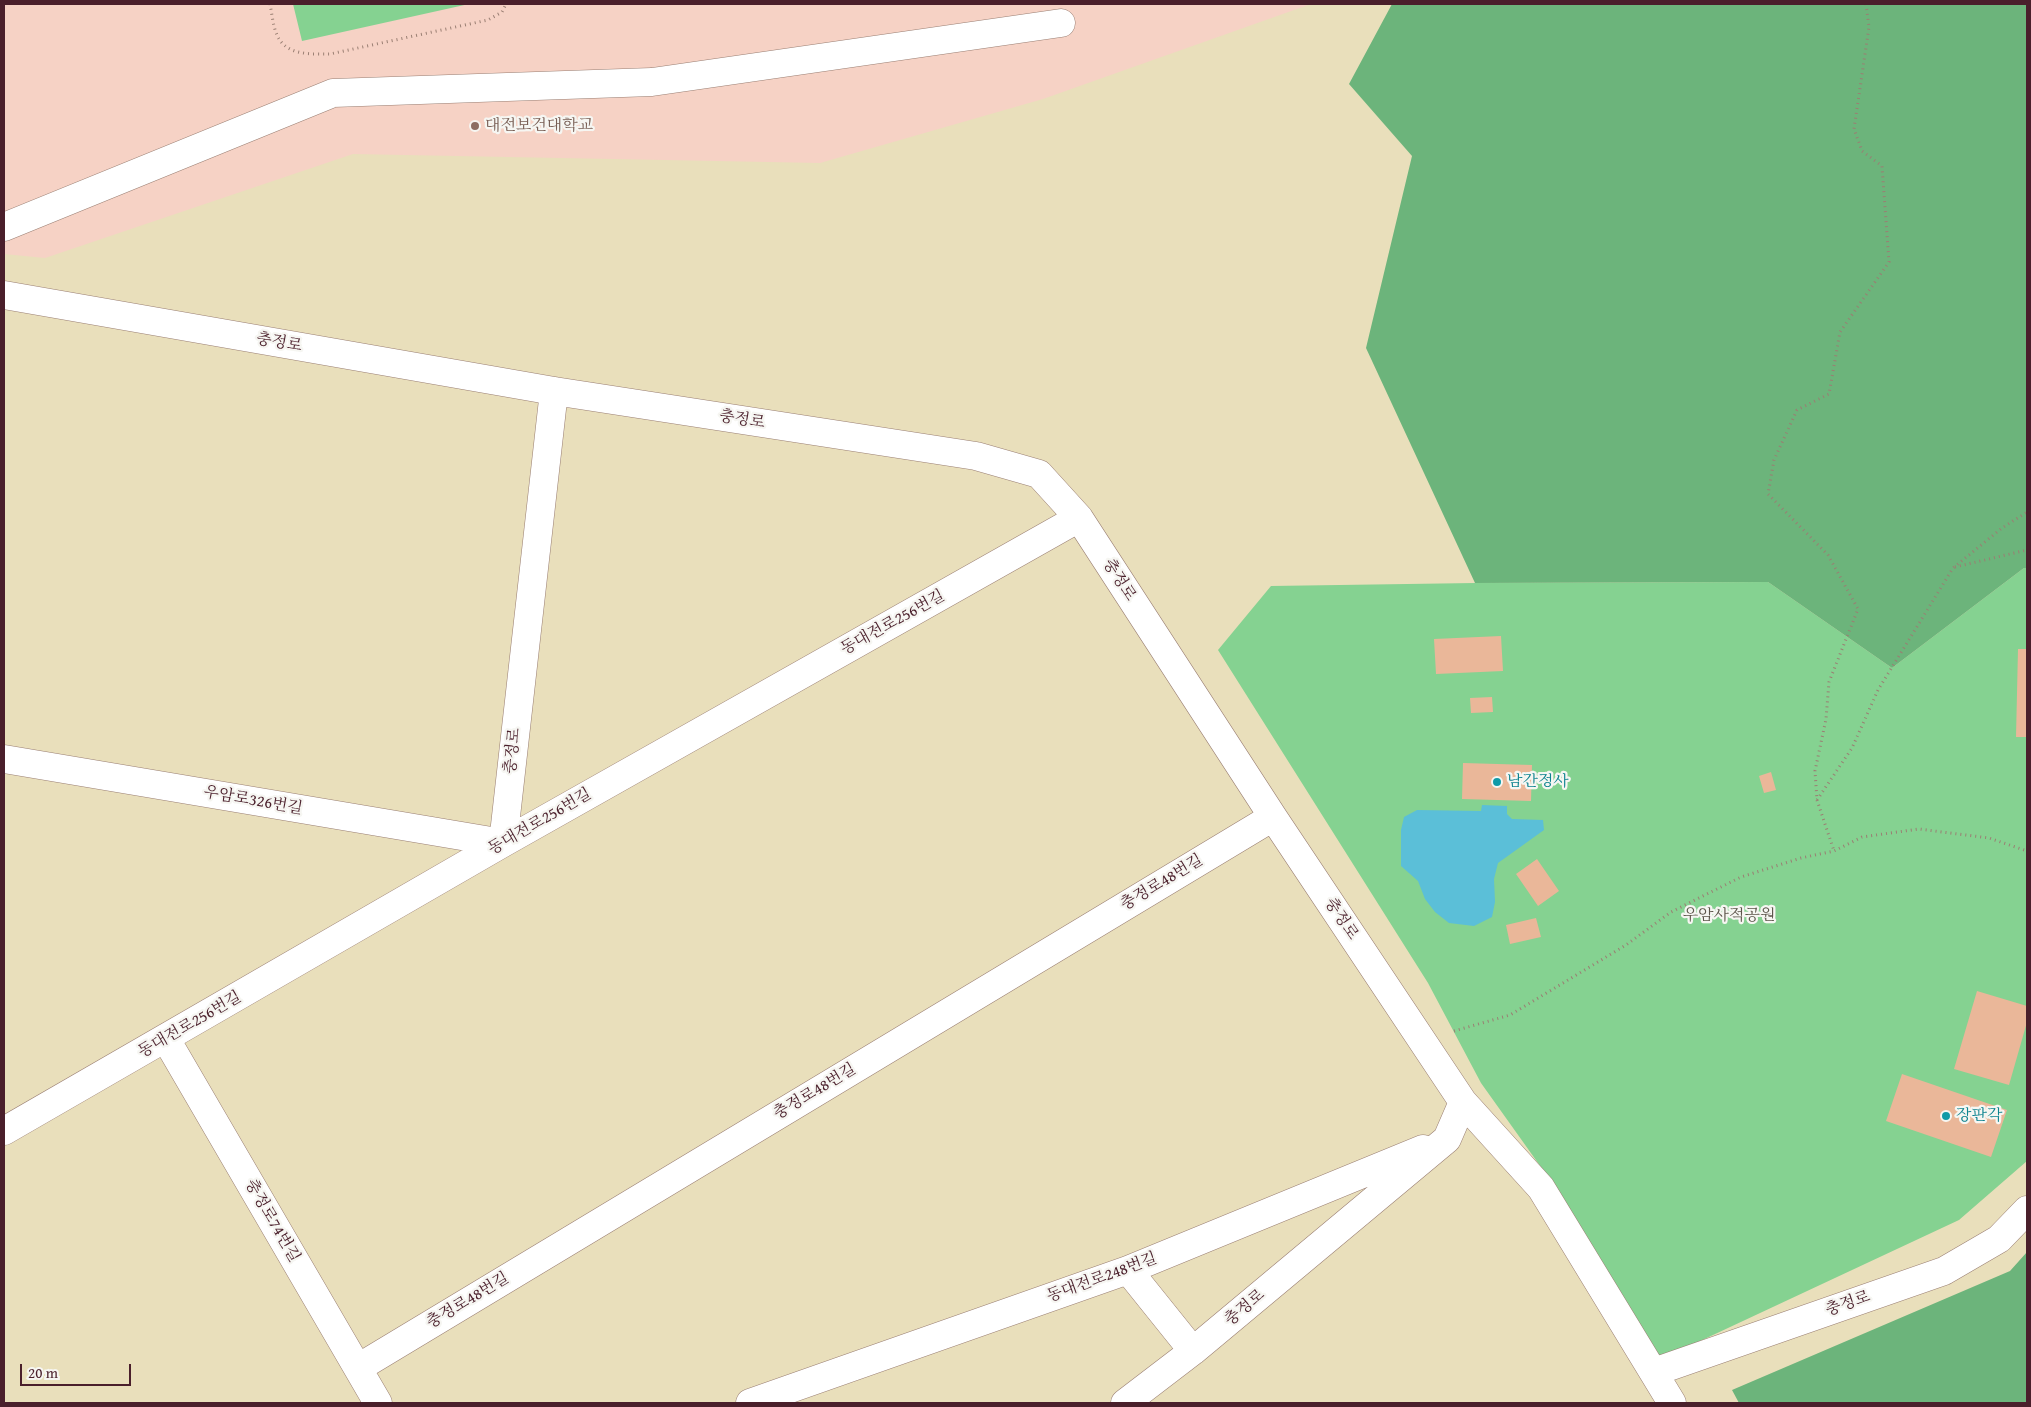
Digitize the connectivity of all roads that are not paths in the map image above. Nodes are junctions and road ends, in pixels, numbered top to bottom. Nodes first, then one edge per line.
1 (1061, 23) dead end
2 (4, 227) edge
3 (4, 296) edge
4 (554, 391) junction
5 (1079, 518) junction
6 (4, 759) edge
7 (1272, 817) junction
8 (503, 843) junction
9 (166, 1039) junction
10 (1463, 1102) junction
11 (4, 1131) edge
12 (1447, 1139) junction
13 (2027, 1210) edge
14 (1128, 1270) junction
15 (1193, 1351) junction
16 (358, 1368) junction
17 (1654, 1372) junction
18 (378, 1403) edge
19 (750, 1403) edge
20 (1125, 1403) edge
21 (1672, 1403) edge

1 - 2 street
3 - 4 street, 충정로
4 - 5 street, 충정로
4 - 8 street, 충정로
5 - 7 street, 충정로
5 - 8 street, 동대전로256번길
6 - 8 street, 우암로326번길
7 - 10 street, 충정로
7 - 16 street, 충정로48번길
8 - 9 street, 동대전로256번길
9 - 11 street, 동대전로256번길
9 - 16 street, 충정로74번길
10 - 12 street, 충정로
10 - 17 street, 충정로
12 - 14 street, 동대전로248번길
12 - 15 street, 충정로
13 - 17 street, 충정로
14 - 15 street
14 - 19 street, 동대전로248번길
15 - 20 street, 충정로
16 - 18 street, 충정로74번길
17 - 21 street, 충정로

